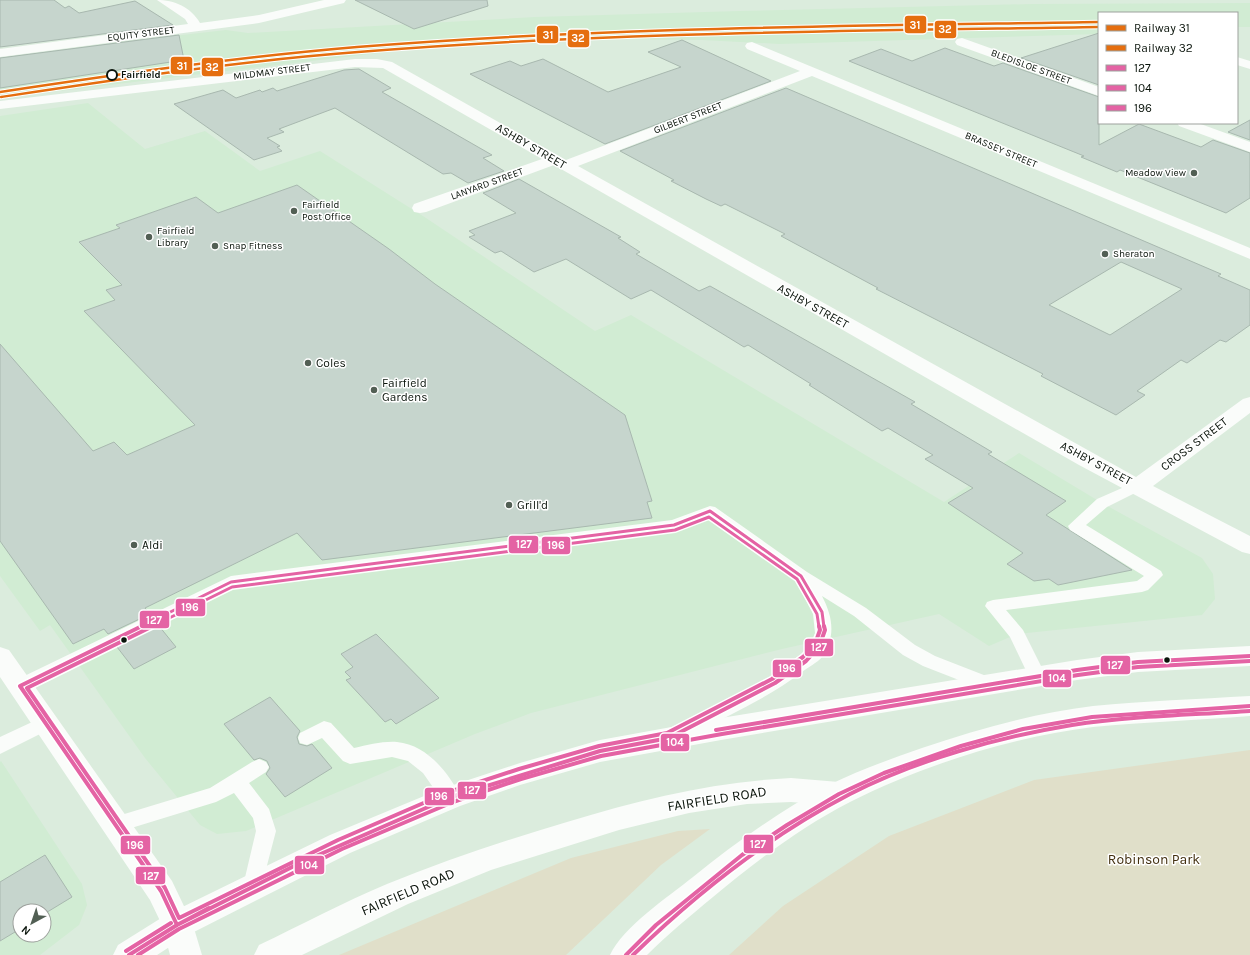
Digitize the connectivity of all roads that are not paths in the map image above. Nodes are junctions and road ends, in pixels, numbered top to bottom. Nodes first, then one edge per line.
1 (163, 0) edge
2 (340, 0) edge
3 (195, 26) junction
4 (962, 42) dead end
5 (752, 46) dead end
6 (0, 53) edge
7 (1238, 61) edge
8 (377, 63) joint
9 (1250, 65) edge
10 (813, 71) junction
11 (1098, 92) edge
12 (0, 105) edge
13 (1187, 124) edge
14 (1250, 147) edge
15 (559, 163) junction
16 (420, 208) dead end
17 (1250, 254) edge
18 (1250, 403) edge
19 (1138, 486) junction
20 (1250, 546) edge
21 (801, 576) junction
22 (1250, 656) edge
23 (0, 657) edge
24 (1037, 676) junction
25 (988, 684) junction
26 (20, 686) junction
27 (1250, 706) edge
28 (45, 723) junction
29 (307, 738) dead end
30 (669, 738) junction
31 (0, 746) edge
32 (259, 767) dead end
33 (237, 782) junction
34 (839, 794) junction
35 (451, 797) junction
36 (115, 825) junction
37 (253, 886) junction
38 (177, 924) junction
39 (129, 955) edge
40 (186, 955) edge
41 (270, 955) edge
42 (626, 955) edge

1 - 3 street
2 - 3 street, EQUITY STREET
3 - 6 street, EQUITY STREET
4 - 11 street, BLEDISLOE STREET
5 - 10 street, BRASSEY STREET
7 - 9 street
8 - 12 street, MILDMAY STREET
8 - 15 street, ASHBY STREET
10 - 15 street, GILBERT STREET
10 - 17 street, BRASSEY STREET
13 - 14 street
15 - 16 street, LANYARD STREET
15 - 19 street, ASHBY STREET
18 - 19 street, CROSS STREET
19 - 20 street, ASHBY STREET
19 - 24 lane
21 - 25 lane
21 - 26 lane
21 - 30 lane
22 - 24 street
23 - 26 street
24 - 25 street
25 - 30 street
26 - 28 street
27 - 34 street, FAIRFIELD ROAD
28 - 31 lane
28 - 36 street
29 - 35 lane
30 - 35 street
32 - 33 lane
33 - 36 lane
33 - 37 lane
34 - 41 street, FAIRFIELD ROAD
34 - 42 street
35 - 37 street
36 - 38 street
37 - 38 street
38 - 39 street
38 - 40 street

